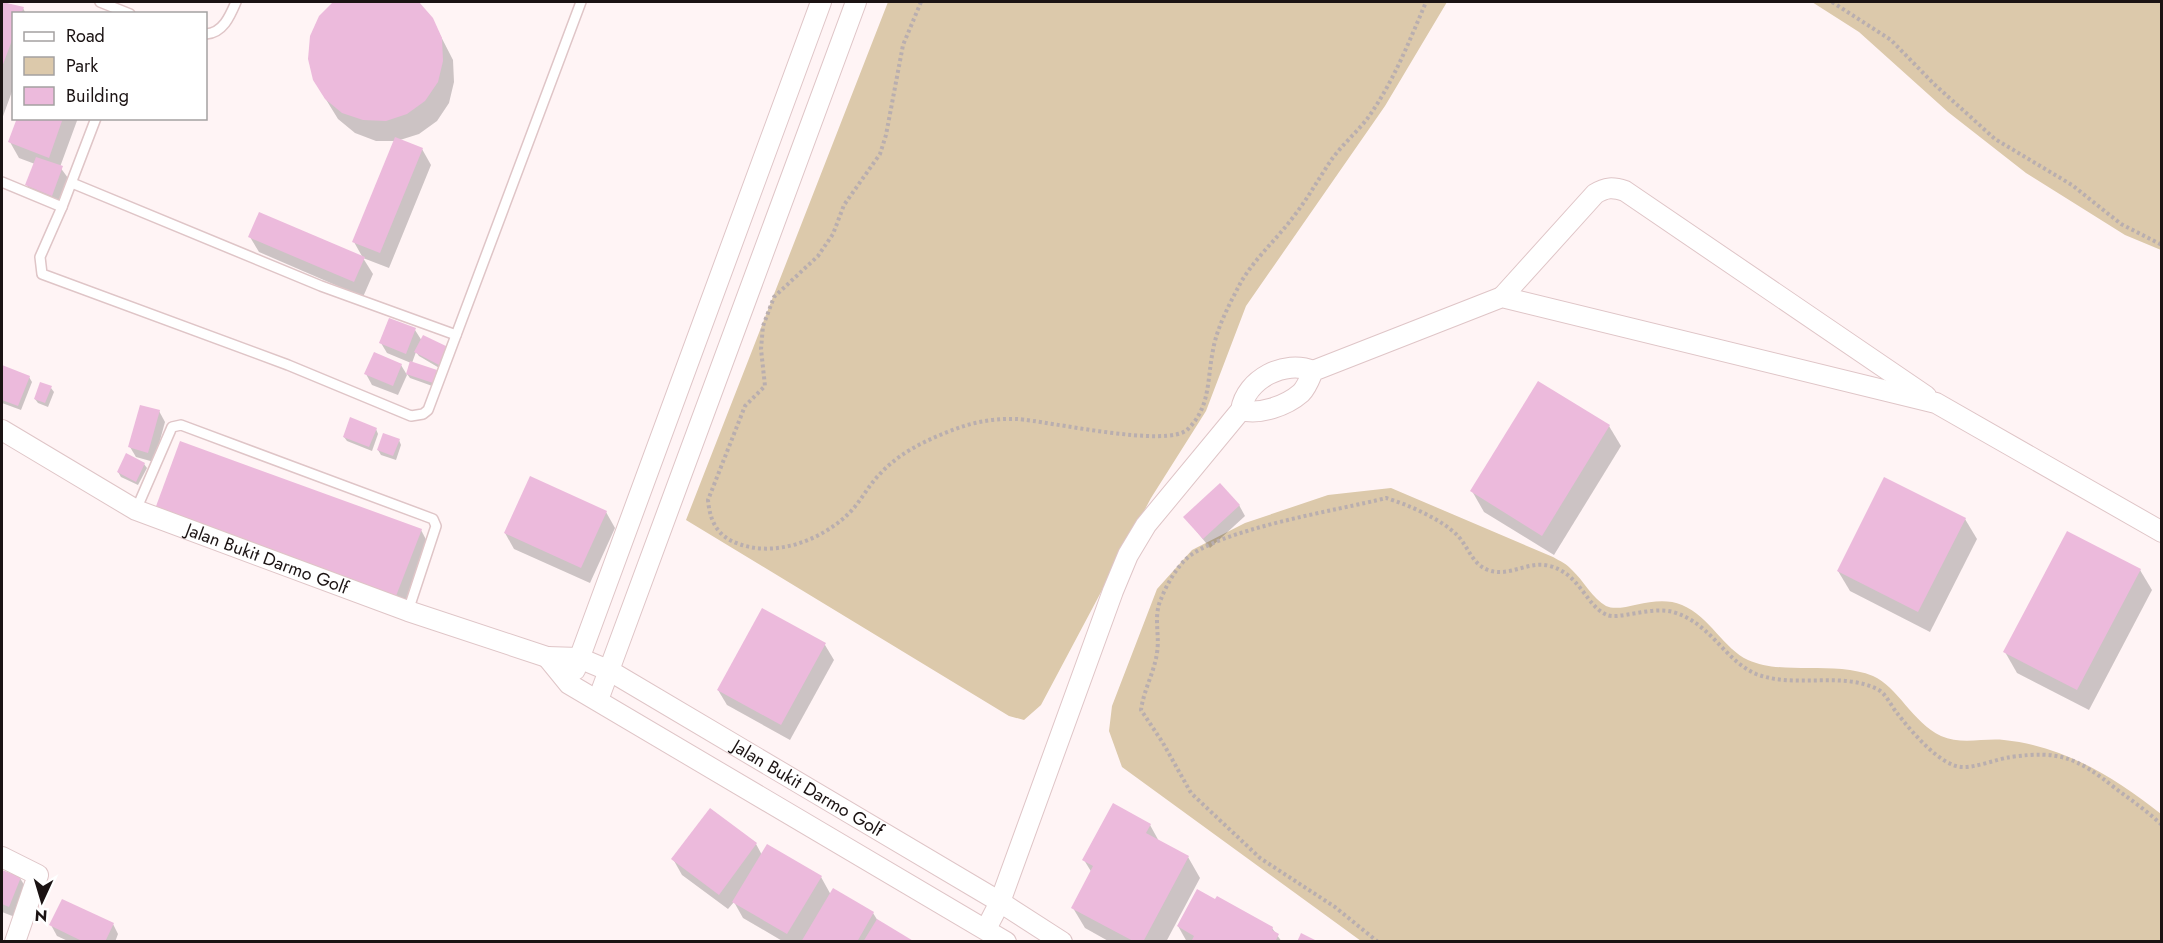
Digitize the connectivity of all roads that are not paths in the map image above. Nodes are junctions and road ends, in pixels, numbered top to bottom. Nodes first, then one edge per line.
1 (100, 2) edge
2 (236, 2) edge
3 (581, 2) edge
4 (821, 2) edge
5 (855, 2) edge
6 (125, 12) edge
7 (207, 34) edge
8 (95, 120) edge
9 (2, 182) edge
10 (72, 183) junction
11 (62, 207) junction
12 (1502, 297) junction
13 (456, 335) junction
14 (1313, 371) junction
15 (1936, 403) junction
16 (1241, 410) junction
17 (2, 430) edge
18 (136, 510) junction
19 (2162, 532) edge
20 (408, 611) junction
21 (547, 657) junction
22 (579, 658) junction
23 (610, 671) junction
24 (569, 684) junction
25 (598, 700) junction
26 (2, 856) edge
27 (1000, 902) junction
28 (986, 928) junction
29 (15, 942) edge
30 (1006, 942) edge
31 (1062, 942) edge

1 - 6 lane
2 - 7 lane
3 - 13 lane
4 - 22 street
5 - 23 street
8 - 10 lane
9 - 11 lane
10 - 11 lane
10 - 13 lane
11 - 13 lane
12 - 14 street
12 - 15 street
12 - 15 street
14 - 16 street
14 - 16 street
15 - 19 street
16 - 27 street
17 - 18 street, Jalan Bukit Darmo Golf
18 - 20 street, Jalan Bukit Darmo Golf
18 - 20 lane
20 - 21 street, Jalan Bukit Darmo Golf
21 - 22 street, Jalan Bukit Darmo Golf
21 - 24 street, Jalan Bukit Darmo Golf
22 - 23 street, Jalan Bukit Darmo Golf
22 - 24 street
23 - 25 street
23 - 27 street, Jalan Bukit Darmo Golf
24 - 25 street, Jalan Bukit Darmo Golf
25 - 28 street, Jalan Bukit Darmo Golf
26 - 29 street
27 - 28 street
27 - 31 street, Jalan Bukit Darmo Golf
28 - 30 street, Jalan Bukit Darmo Golf

